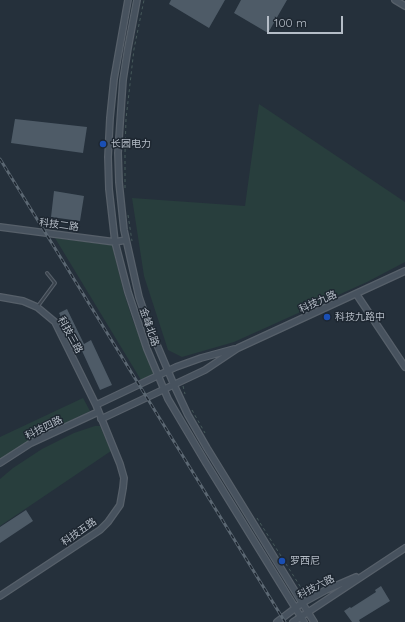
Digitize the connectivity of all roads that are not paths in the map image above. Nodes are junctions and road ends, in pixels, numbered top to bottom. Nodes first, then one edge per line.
1 (128, 0) edge
2 (137, 0) edge
3 (395, 0) edge
4 (405, 6) edge
5 (0, 227) edge
6 (126, 240) junction
7 (115, 242) junction
8 (405, 271) edge
9 (47, 273) dead end
10 (357, 294) junction
11 (0, 297) edge
12 (38, 307) junction
13 (238, 348) junction
14 (405, 367) edge
15 (168, 371) junction
16 (158, 376) junction
17 (174, 385) junction
18 (163, 390) junction
19 (96, 405) junction
20 (98, 412) junction
21 (101, 419) junction
22 (0, 463) edge
23 (405, 548) edge
24 (368, 573) junction
25 (0, 596) edge
26 (302, 603) junction
27 (295, 608) junction
28 (308, 612) junction
29 (302, 620) edge
30 (277, 622) edge
31 (294, 622) edge
32 (314, 622) edge

1 - 7 street, 金峰北路
2 - 6 street, 金峰北路
3 - 4 street
5 - 7 street, 科技二路
6 - 7 street, 科技二路
6 - 15 street, 金峰北路
7 - 16 street, 金峰北路
8 - 10 street, 科技九路
9 - 12 lane
10 - 13 street, 科技九路
10 - 14 street
11 - 12 street, 科技三路
12 - 19 street, 科技三路
13 - 15 street, 科技九路
13 - 17 street, 科技九路
15 - 16 street
15 - 17 street, 金峰北路
16 - 18 street, 金峰北路
16 - 19 street
17 - 18 street
17 - 26 street, 金峰北路
18 - 21 street
18 - 27 street, 金峰北路
19 - 20 street, 科技三路
20 - 21 street, 科技五路
20 - 22 street, 科技四路
21 - 25 street, 科技五路
23 - 24 street, 科技六路
24 - 26 street, 科技六路
24 - 28 street, 科技六路
26 - 27 street, 科技六路
26 - 28 street, 金峰北路
27 - 29 street, 金峰北路
27 - 30 street, 科技六路
28 - 29 street, 科技六路
28 - 32 street, 金峰北路
29 - 31 street, 科技六路

